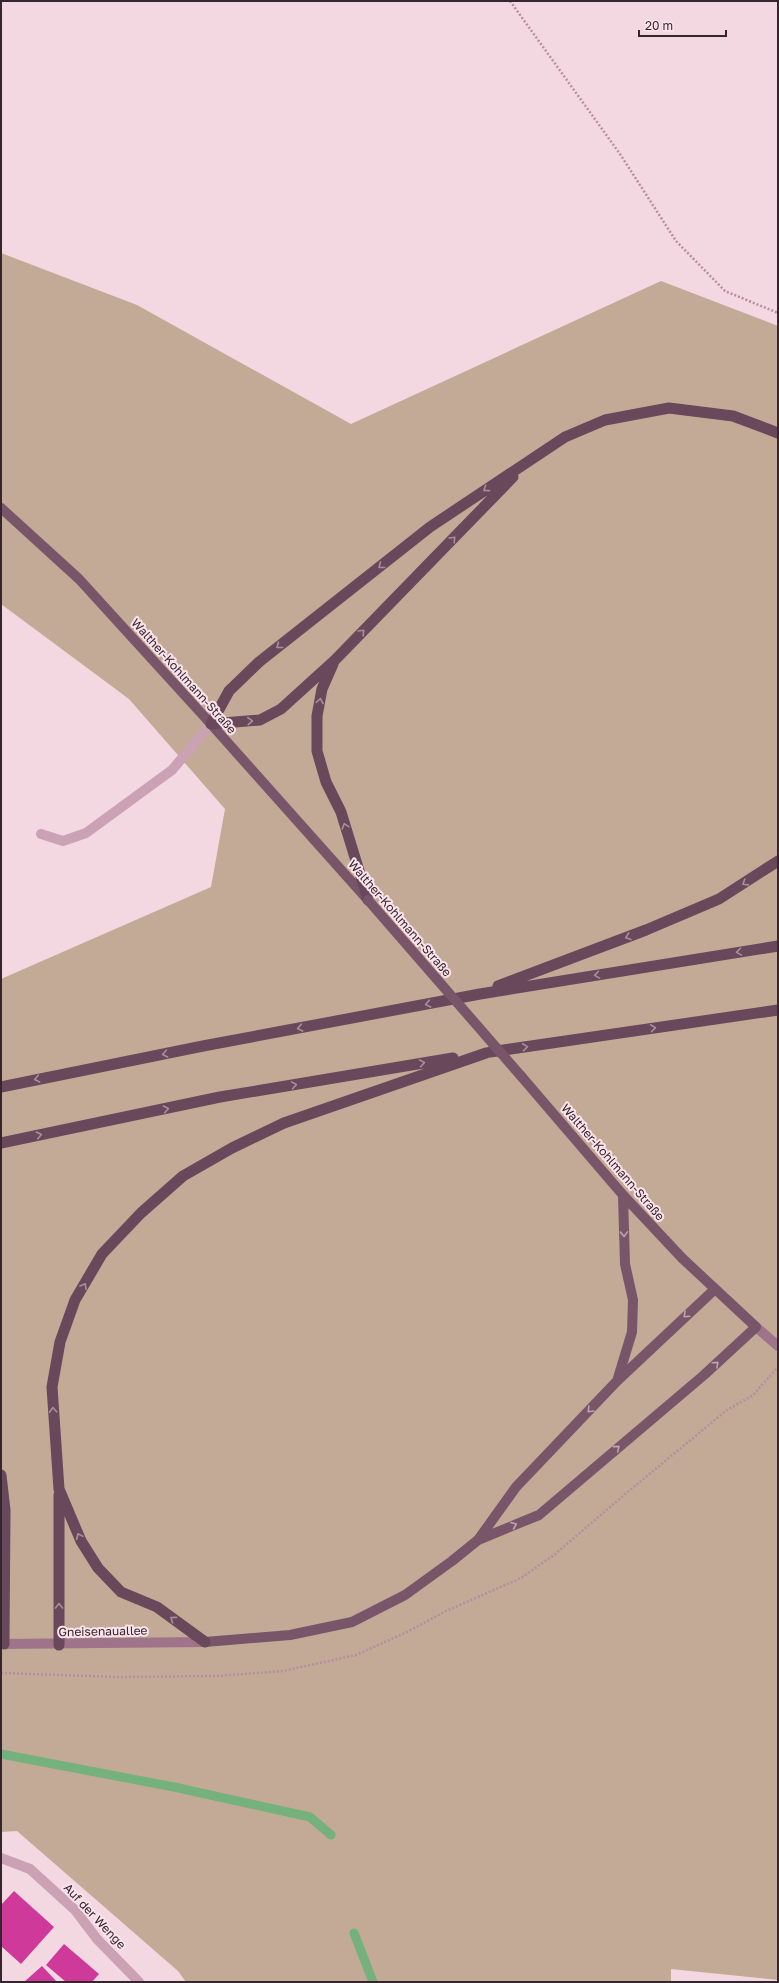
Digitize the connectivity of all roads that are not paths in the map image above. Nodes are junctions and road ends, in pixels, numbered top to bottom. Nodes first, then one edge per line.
1 (778, 433) edge
2 (530, 460) junction
3 (1, 508) edge
4 (335, 660) junction
5 (211, 724) junction
6 (42, 834) dead end
7 (778, 861) edge
8 (368, 900) junction
9 (778, 946) edge
10 (480, 994) junction
11 (778, 1010) edge
12 (486, 1052) junction
13 (1, 1087) edge
14 (1, 1143) edge
15 (623, 1195) junction
16 (715, 1289) junction
17 (756, 1327) junction
18 (778, 1346) edge
19 (617, 1381) junction
20 (1, 1475) edge
21 (59, 1489) junction
22 (478, 1540) junction
23 (205, 1642) junction
24 (2, 1644) edge
25 (60, 1645) junction
26 (1, 1858) edge
27 (139, 1982) edge

1 - 2 highway
4 -> 2 highway
2 -> 5 highway
3 - 5 main road, Walther-Kohlmann-Straße
5 -> 4 highway
8 -> 4 highway
5 - 6 street
5 - 8 main road, Walther-Kohlmann-Straße
7 -> 10 highway
8 - 15 main road, Walther-Kohlmann-Straße, bridge
9 -> 10 highway
10 -> 13 highway
12 -> 11 highway
14 -> 12 highway
21 -> 12 highway
15 - 16 main road, Walther-Kohlmann-Straße
15 -> 19 main road
16 - 17 main road, Walther-Kohlmann-Straße
16 -> 19 main road
17 - 18 main road, Walther-Kohlmann-Straße
22 -> 17 main road
19 -> 22 main road
20 - 24 highway
23 -> 21 highway
25 -> 21 highway
22 - 23 main road
23 - 25 main road, Gneisenauallee
24 - 25 main road, Gneisenauallee
26 - 27 street, Auf der Wenge

